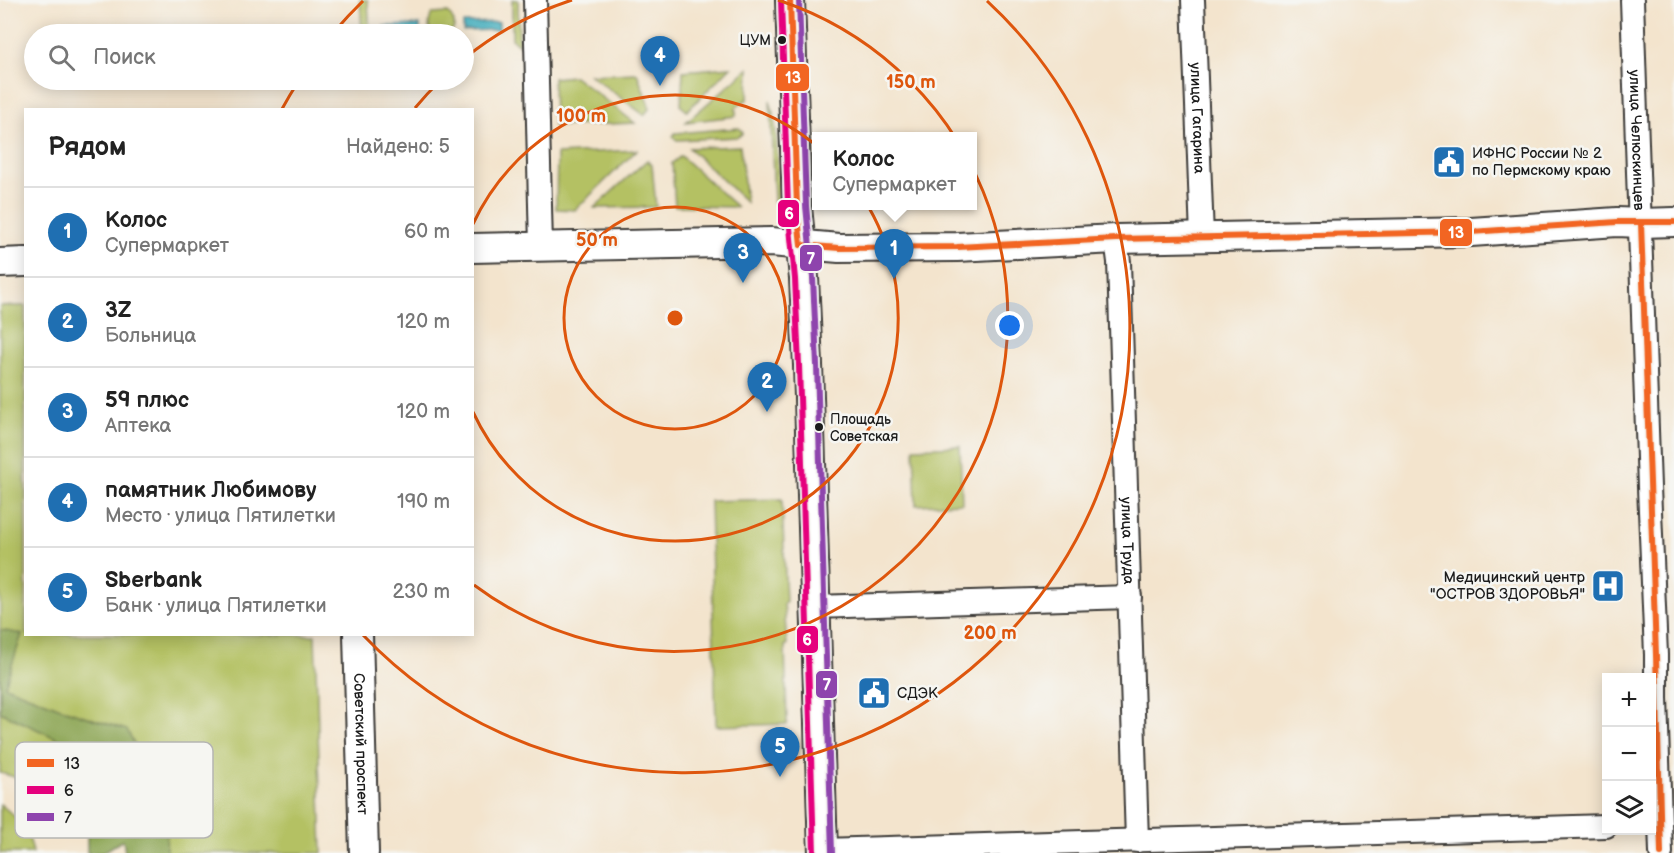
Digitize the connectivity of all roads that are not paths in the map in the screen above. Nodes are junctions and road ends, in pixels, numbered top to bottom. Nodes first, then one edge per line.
1 (535, 0) edge
2 (790, 0) edge
3 (1194, 0) edge
4 (1632, 0) edge
5 (1674, 222) edge
6 (1641, 223) junction
7 (1202, 237) junction
8 (1116, 239) junction
9 (801, 245) junction
10 (541, 246) junction
11 (474, 248) edge
12 (24, 262) edge
13 (0, 263) edge
14 (1130, 597) junction
15 (815, 607) junction
16 (358, 636) edge
17 (1656, 781) edge
18 (1656, 825) edge
19 (1602, 826) edge
20 (1137, 841) junction
21 (823, 852) edge
22 (364, 853) edge
23 (1660, 853) edge

1 - 10 street
2 - 9 main road
3 - 7 street, улица Гагарина
4 - 6 street, улица Челюскинцев
5 - 6 main road
6 - 7 main road
6 - 17 street, улица Челюскинцев
7 - 8 main road
8 - 9 main road
8 - 14 street, улица Труда
9 - 10 main road
9 - 15 main road
10 - 11 main road
12 - 13 main road
14 - 15 street
14 - 20 street, улица Труда
15 - 21 main road
16 - 22 main road, Советский проспект
18 - 23 street, улица Челюскинцев
19 - 20 street
20 - 21 street

